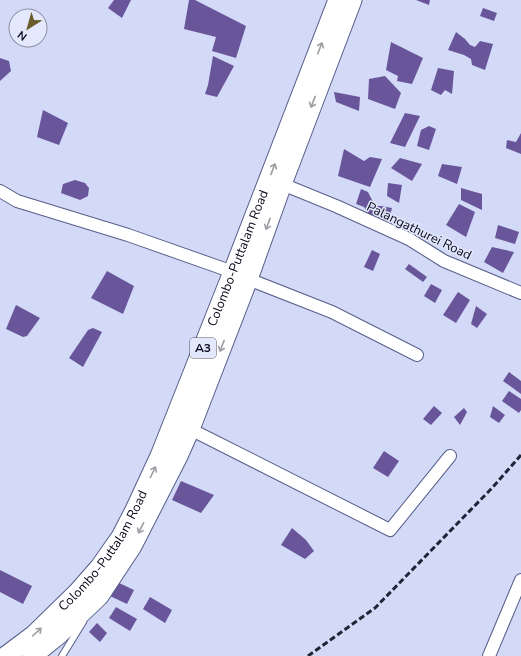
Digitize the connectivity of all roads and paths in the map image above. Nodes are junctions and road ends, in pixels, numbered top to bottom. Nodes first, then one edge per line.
1 (338, 0) edge
2 (352, 0) edge
3 (282, 184) junction
4 (0, 191) edge
5 (241, 276) junction
6 (521, 293) edge
7 (417, 355) dead end
8 (190, 429) junction
9 (450, 456) dead end
10 (521, 580) edge
11 (99, 596) junction
12 (6, 656) edge
13 (32, 656) edge
14 (62, 656) edge
15 (489, 656) edge

5 -> 1 highway, Colombo-Puttalam Road / A3
2 -> 3 highway, Colombo-Puttalam Road / A3
3 -> 5 highway, Colombo-Puttalam Road / A3
3 - 6 street, Palangathurei Road
4 - 5 street
5 - 7 street
5 -> 8 highway, Colombo-Puttalam Road / A3
12 -> 5 highway, Colombo-Puttalam Road / A3
8 - 9 street
8 -> 11 highway, Colombo-Puttalam Road / A3
10 - 15 street
11 - 13 highway, Colombo-Puttalam Road / A3
11 - 14 lane

